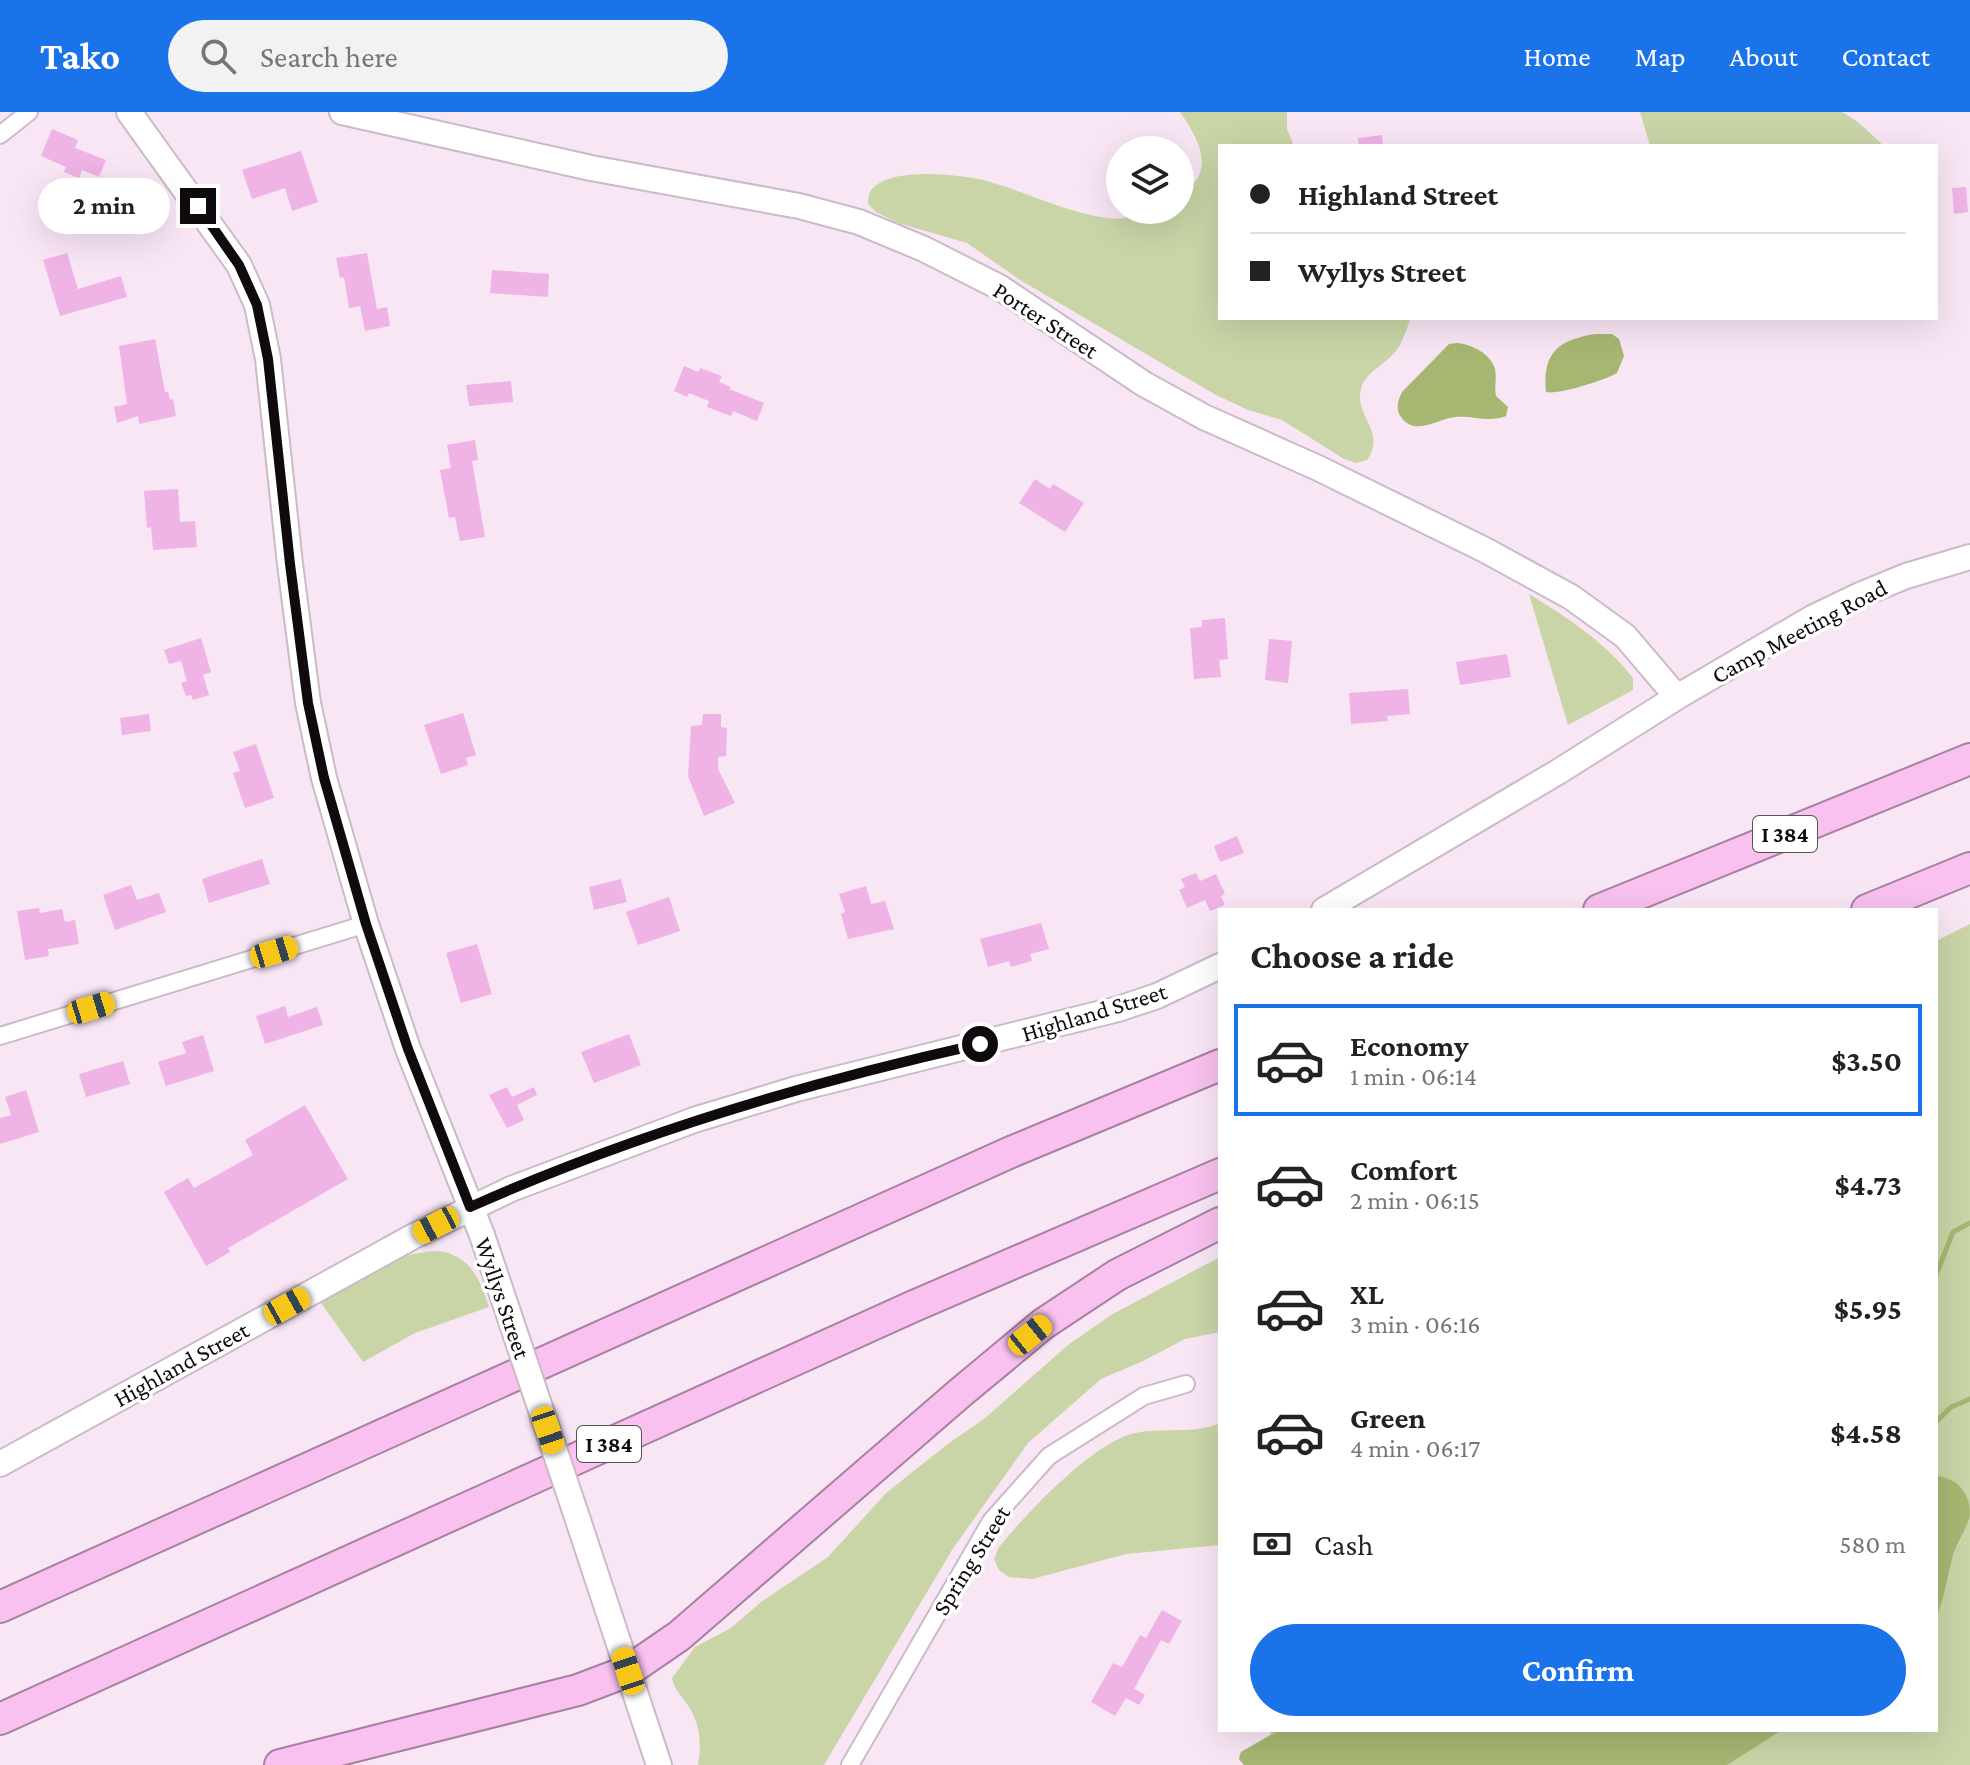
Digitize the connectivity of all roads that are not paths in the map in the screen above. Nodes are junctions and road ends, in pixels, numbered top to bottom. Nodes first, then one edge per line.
1 (29, 112) edge
2 (129, 112) edge
3 (342, 112) edge
4 (0, 135) edge
5 (1970, 557) edge
6 (1677, 697) junction
7 (1970, 759) edge
8 (1970, 868) edge
9 (1327, 908) edge
10 (1604, 908) edge
11 (1872, 908) edge
12 (366, 924) junction
13 (1218, 967) edge
14 (0, 1036) edge
15 (1218, 1066) edge
16 (1218, 1175) edge
17 (470, 1207) junction
18 (1218, 1224) edge
19 (1186, 1384) dead end
20 (0, 1464) edge
21 (0, 1607) edge
22 (628, 1671) junction
23 (0, 1719) edge
24 (288, 1764) edge
25 (659, 1765) edge
26 (850, 1765) edge

1 - 4 street
2 - 12 street, Wyllys Street
3 - 6 street, Porter Street
5 - 6 street, Camp Meeting Road
6 - 9 street
7 - 10 highway, I 384
8 - 11 highway
12 - 14 street
12 - 17 street, Wyllys Street
13 - 17 street, Highland Street
15 - 21 highway
16 - 23 highway, I 384
17 - 20 street, Highland Street
17 - 22 street, Wyllys Street, bridge
18 - 22 highway
19 - 26 street, Spring Street
22 - 24 highway
22 - 25 street, Wyllys Street

